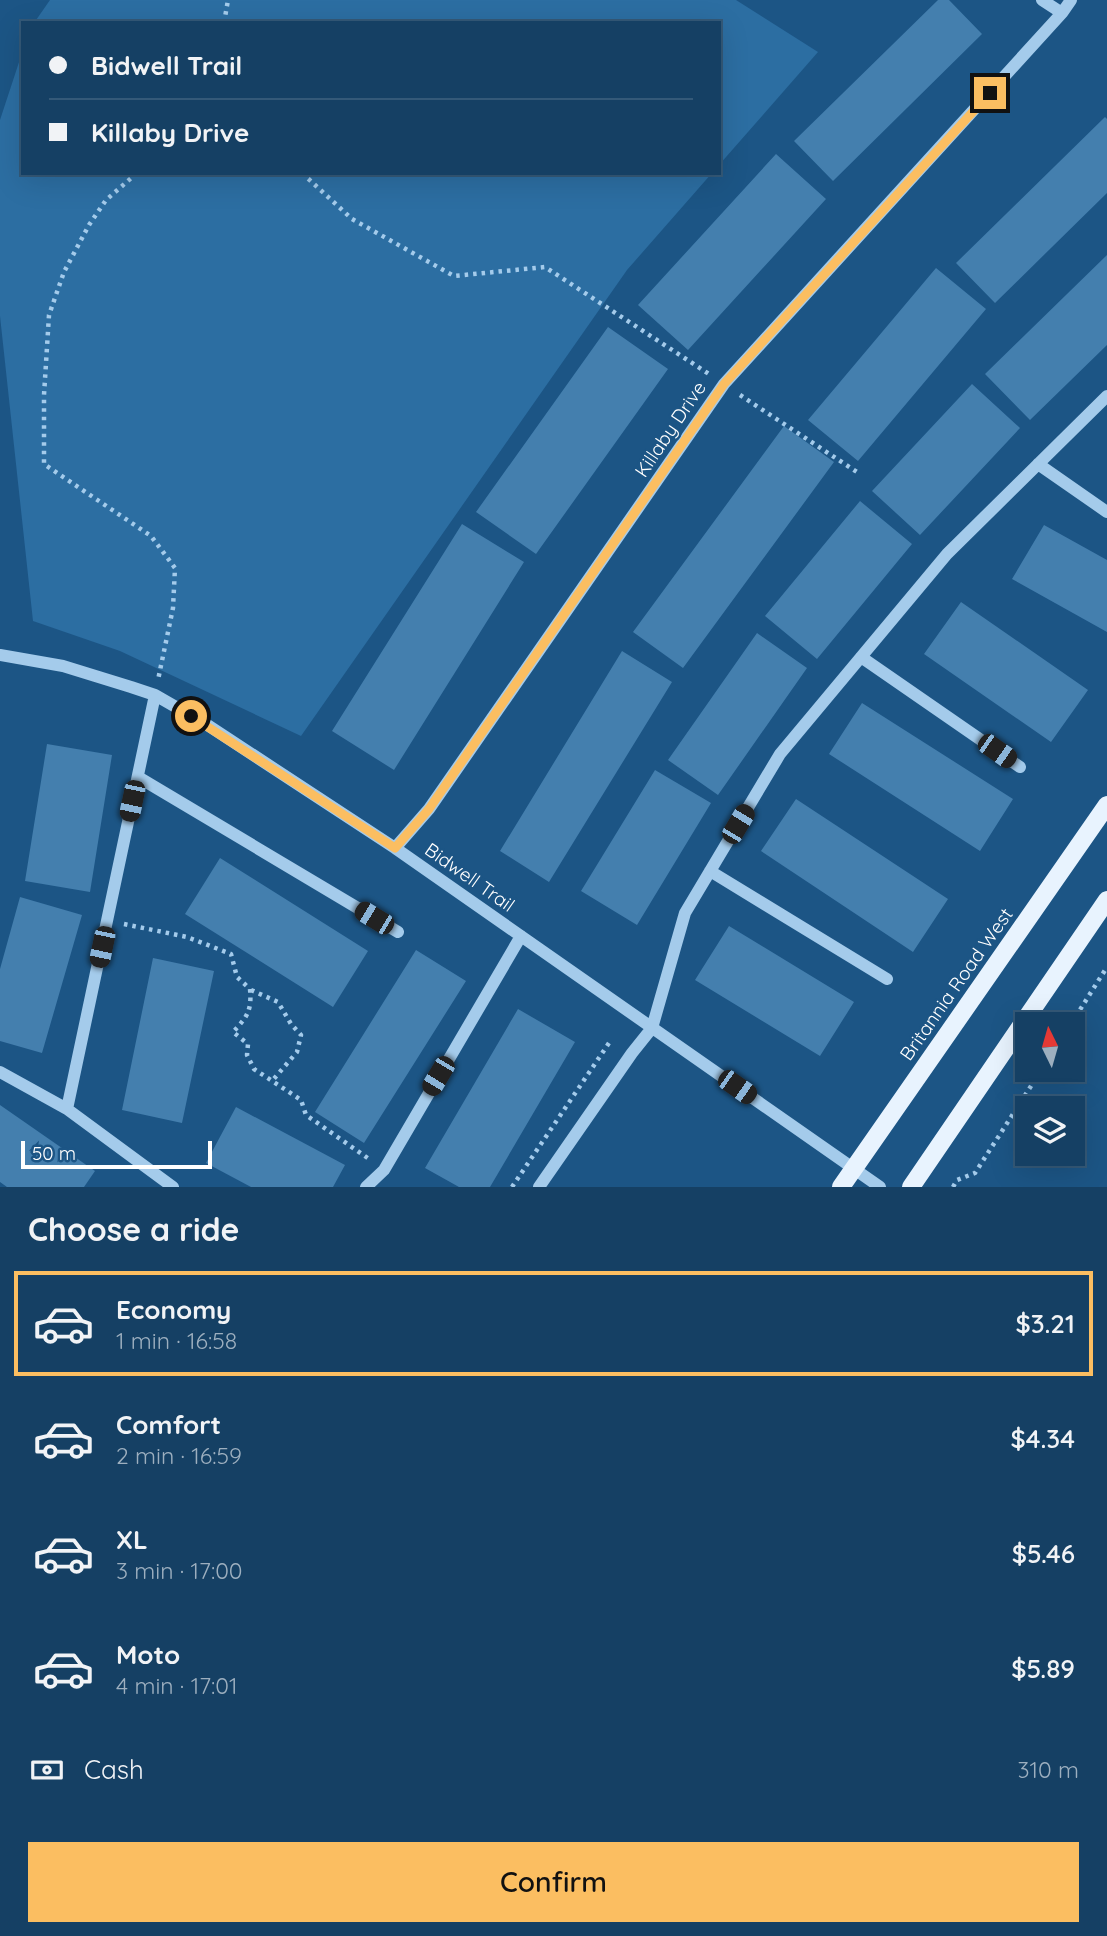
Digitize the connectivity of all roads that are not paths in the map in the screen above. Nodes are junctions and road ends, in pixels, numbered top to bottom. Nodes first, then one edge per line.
1 (1042, 0) edge
2 (1071, 0) edge
3 (1062, 13) junction
4 (1107, 396) edge
5 (1038, 464) junction
6 (1107, 512) edge
7 (0, 656) edge
8 (861, 657) junction
9 (155, 695) junction
10 (1020, 766) dead end
11 (138, 777) junction
12 (1107, 805) edge
13 (395, 848) junction
14 (710, 871) junction
15 (1107, 900) edge
16 (398, 932) dead end
17 (521, 936) junction
18 (887, 979) dead end
19 (652, 1028) junction
20 (0, 1072) edge
21 (68, 1109) junction
22 (853, 1168) junction
23 (173, 1187) edge
24 (366, 1187) edge
25 (539, 1187) edge
26 (841, 1187) edge
27 (880, 1187) edge
28 (911, 1187) edge

1 - 3 street
2 - 3 street, Killaby Drive
3 - 13 street, Killaby Drive
4 - 5 street
5 - 6 street
5 - 8 street
7 - 9 street, Bidwell Trail
8 - 10 street
8 - 14 street
9 - 11 street
9 - 13 street, Bidwell Trail
11 - 16 street
11 - 21 street
12 - 22 main road, Britannia Road West
13 - 17 street, Bidwell Trail
14 - 18 street
14 - 19 street
15 - 28 main road
17 - 19 street, Bidwell Trail
17 - 24 street
19 - 22 street, Bidwell Trail
19 - 25 street
20 - 21 street
21 - 23 street
22 - 26 main road, Britannia Road West
22 - 27 street, Bidwell Trail

